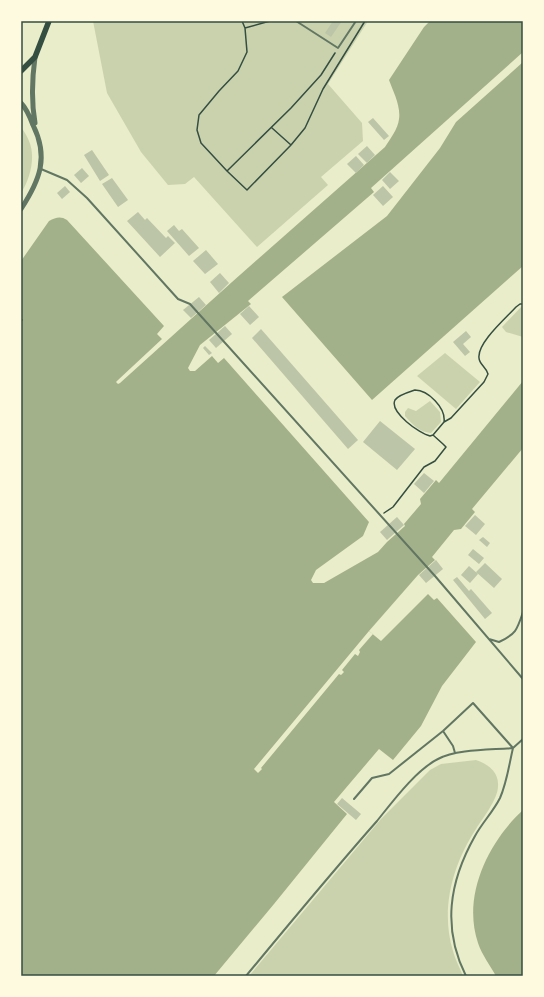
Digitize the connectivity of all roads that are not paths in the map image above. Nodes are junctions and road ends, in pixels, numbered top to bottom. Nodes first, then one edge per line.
1 (48, 21) edge
2 (296, 21) edge
3 (356, 21) edge
4 (35, 56) junction
5 (21, 71) edge
6 (21, 103) edge
7 (36, 130) junction
8 (41, 170) junction
9 (21, 209) edge
10 (523, 612) edge
11 (488, 639) junction
12 (523, 679) edge
13 (443, 731) junction
14 (523, 739) edge
15 (513, 748) junction
16 (455, 753) junction
17 (354, 798) dead end
18 (246, 976) edge
19 (466, 976) edge

1 - 4 main road
2 - 3 lane
4 - 5 main road
4 - 7 street
6 - 7 street
7 - 8 street
8 - 9 street
8 - 11 lane
10 - 11 lane
11 - 12 lane
13 - 15 lane
13 - 16 lane
13 - 17 lane
14 - 15 lane
15 - 16 lane
15 - 19 lane
16 - 18 lane

